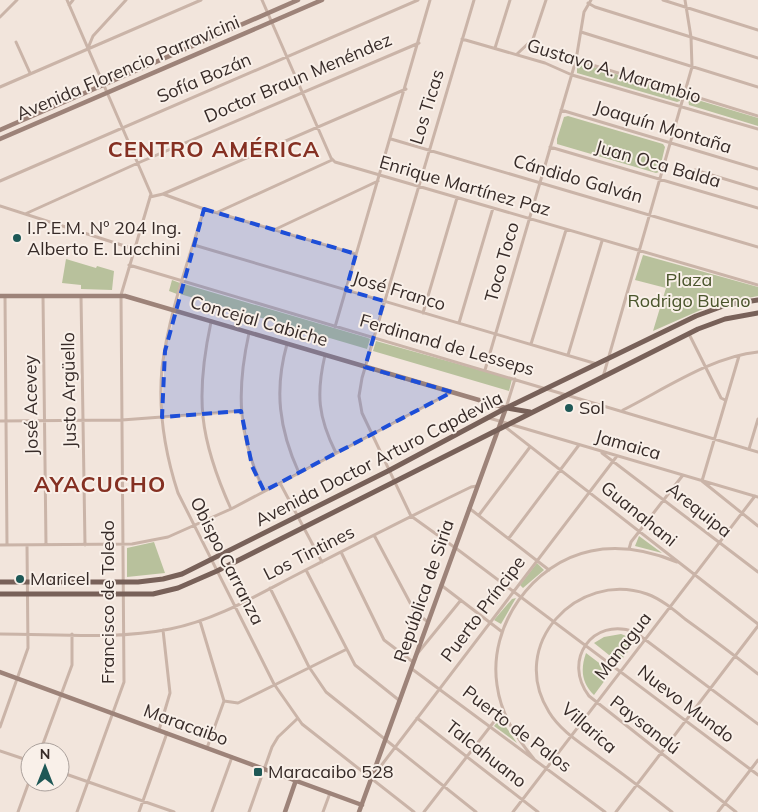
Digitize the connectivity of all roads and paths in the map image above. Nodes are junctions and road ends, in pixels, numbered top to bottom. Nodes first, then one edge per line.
1 (16, 0) edge
2 (67, 0) edge
3 (73, 0) edge
4 (126, 0) edge
5 (201, 0) edge
6 (262, 0) edge
7 (298, 0) edge
8 (322, 0) edge
9 (418, 0) edge
10 (430, 0) edge
11 (474, 0) edge
12 (510, 0) edge
13 (546, 0) edge
14 (663, 0) edge
15 (685, 0) edge
16 (590, 2) edge
17 (68, 5) junction
18 (687, 8) junction
19 (268, 13) junction
20 (0, 17) edge
21 (272, 22) junction
22 (758, 30) edge
23 (581, 32) junction
24 (691, 37) junction
25 (462, 39) junction
26 (16, 42) dead end
27 (419, 43) junction
28 (495, 48) junction
29 (88, 49) junction
30 (516, 55) junction
31 (287, 57) junction
32 (758, 58) edge
33 (576, 60) junction
34 (692, 66) junction
35 (30, 73) junction
36 (572, 75) junction
37 (104, 85) junction
38 (0, 87) edge
39 (758, 87) edge
40 (406, 89) junction
41 (107, 92) junction
42 (302, 92) junction
43 (685, 93) junction
44 (681, 106) junction
45 (561, 110) junction
46 (758, 116) edge
47 (317, 126) junction
48 (123, 128) junction
49 (0, 130) edge
50 (758, 130) edge
51 (0, 139) edge
52 (391, 139) junction
53 (671, 143) junction
54 (550, 147) junction
55 (429, 150) junction
56 (332, 160) junction
57 (138, 163) junction
58 (758, 169) edge
59 (696, 170) dead end
60 (380, 175) junction
61 (660, 180) junction
62 (0, 181) edge
63 (378, 181) junction
64 (540, 182) junction
65 (418, 186) junction
66 (758, 189) edge
67 (163, 194) junction
68 (150, 197) junction
69 (457, 198) junction
70 (0, 206) edge
71 (493, 208) junction
72 (758, 208) edge
73 (204, 209) junction
74 (218, 212) junction
75 (25, 214) junction
76 (650, 214) junction
77 (529, 219) junction
78 (276, 230) junction
79 (566, 230) junction
80 (602, 241) junction
81 (194, 245) junction
82 (758, 247) edge
83 (134, 249) junction
84 (638, 251) junction
85 (356, 254) junction
86 (129, 265) junction
87 (183, 281) junction
88 (758, 285) edge
89 (346, 290) junction
90 (43, 295) junction
91 (81, 295) junction
92 (122, 295) junction
93 (2, 296) edge
94 (758, 300) edge
95 (384, 301) junction
96 (175, 311) junction
97 (423, 313) junction
98 (758, 313) edge
99 (211, 322) junction
100 (459, 323) junction
101 (336, 327) junction
102 (249, 333) junction
103 (496, 334) junction
104 (689, 334) junction
105 (374, 338) junction
106 (287, 344) junction
107 (531, 344) junction
108 (758, 352) edge
109 (325, 355) junction
110 (568, 355) junction
111 (739, 356) junction
112 (608, 358) junction
113 (597, 364) junction
114 (365, 367) junction
115 (706, 368) junction
116 (485, 370) junction
117 (603, 377) junction
118 (515, 379) junction
119 (547, 389) junction
120 (452, 392) junction
121 (567, 395) junction
122 (725, 400) junction
123 (506, 408) junction
124 (241, 411) junction
125 (622, 411) junction
126 (533, 412) junction
127 (201, 414) junction
128 (162, 417) junction
129 (489, 418) junction
130 (758, 419) edge
131 (45, 420) junction
132 (83, 420) junction
133 (122, 420) junction
134 (0, 421) edge
135 (6, 421) junction
136 (503, 425) junction
137 (371, 435) junction
138 (713, 438) junction
139 (579, 445) junction
140 (530, 447) junction
141 (749, 449) junction
142 (599, 450) junction
143 (758, 452) edge
144 (336, 453) junction
145 (617, 456) junction
146 (614, 462) junction
147 (561, 470) junction
148 (388, 471) junction
149 (299, 473) junction
150 (682, 475) junction
151 (702, 481) junction
152 (393, 482) junction
153 (280, 483) junction
154 (477, 486) junction
155 (264, 491) junction
156 (590, 492) junction
157 (756, 497) edge
158 (664, 499) junction
159 (231, 508) junction
160 (468, 508) junction
161 (742, 513) junction
162 (479, 514) junction
163 (411, 516) junction
164 (298, 517) junction
165 (758, 526) edge
166 (194, 527) junction
167 (304, 527) junction
168 (639, 531) junction
169 (374, 535) junction
170 (509, 538) junction
171 (719, 543) junction
172 (122, 544) junction
173 (0, 545) edge
174 (7, 545) junction
175 (27, 545) junction
176 (46, 545) junction
177 (85, 545) junction
178 (454, 547) junction
179 (629, 549) junction
180 (341, 552) junction
181 (538, 560) junction
182 (212, 561) junction
183 (322, 562) junction
184 (677, 562) junction
185 (306, 570) junction
186 (549, 570) junction
187 (217, 571) junction
188 (758, 572) edge
189 (694, 576) junction
190 (0, 582) edge
191 (27, 582) junction
192 (122, 582) junction
193 (441, 585) junction
194 (270, 588) junction
195 (514, 591) junction
196 (0, 594) edge
197 (27, 594) junction
198 (122, 595) junction
199 (521, 597) junction
200 (461, 600) junction
201 (235, 606) junction
202 (670, 608) junction
203 (200, 621) junction
204 (553, 621) junction
205 (428, 622) junction
206 (490, 622) junction
207 (758, 625) edge
208 (163, 630) junction
209 (501, 631) junction
210 (0, 634) edge
211 (28, 634) junction
212 (72, 634) junction
213 (122, 634) junction
214 (645, 639) junction
215 (584, 646) junction
216 (346, 650) junction
217 (417, 655) junction
218 (735, 656) junction
219 (414, 662) junction
220 (310, 667) junction
221 (412, 669) junction
222 (0, 672) edge
223 (620, 672) junction
224 (758, 674) edge
225 (18, 678) junction
226 (274, 684) junction
227 (710, 688) junction
228 (440, 689) junction
229 (61, 695) junction
230 (400, 700) junction
231 (224, 701) junction
232 (596, 704) junction
233 (503, 710) junction
234 (114, 714) junction
235 (417, 718) junction
236 (297, 719) junction
237 (685, 721) junction
238 (758, 724) edge
239 (490, 726) junction
240 (0, 727) edge
241 (159, 730) junction
242 (167, 733) junction
243 (571, 736) junction
244 (385, 740) junction
245 (44, 742) edge
246 (207, 748) junction
247 (394, 748) junction
248 (0, 750) edge
249 (660, 754) junction
250 (467, 756) junction
251 (20, 757) edge
252 (232, 757) junction
253 (534, 759) junction
254 (758, 760) edge
255 (546, 768) junction
256 (265, 769) junction
257 (750, 769) junction
258 (70, 775) edge
259 (758, 775) edge
260 (371, 779) junction
261 (296, 780) junction
262 (89, 782) junction
263 (637, 785) junction
264 (444, 787) junction
265 (25, 792) edge
266 (330, 793) junction
267 (522, 800) junction
268 (143, 801) junction
269 (725, 803) junction
270 (362, 805) junction
271 (18, 812) edge
272 (77, 812) edge
273 (138, 812) edge
274 (174, 812) edge
275 (212, 812) edge
276 (249, 812) edge
277 (284, 812) edge
278 (323, 812) edge
279 (359, 812) edge
280 (414, 812) edge
281 (424, 812) edge
282 (476, 812) edge
283 (513, 812) edge
284 (538, 812) edge
285 (605, 812) edge
286 (616, 812) edge
287 (672, 812) edge
288 (718, 812) edge
289 (736, 812) edge

1 - 20 street
2 - 17 street
3 - 17 street
4 - 29 street
5 - 29 street
6 - 19 street
7 - 19 main road, Avenida Florencio Parravicini
8 - 21 main road, Avenida Florencio Parravicini
9 - 31 street, Sofía Bozán
10 - 27 street
11 - 25 street, Los Ticas
12 - 28 street
13 - 30 street
14 - 18 street
15 - 18 street
16 - 23 street, Toco Toco
16 - 24 street
17 - 29 street
18 - 22 street
18 - 24 street
19 - 21 street
19 - 37 main road, Avenida Florencio Parravicini
21 - 31 street
21 - 41 main road, Avenida Florencio Parravicini
23 - 33 street, Toco Toco
23 - 34 street
24 - 32 street
24 - 34 street
25 - 28 street, Gustavo A. Marambio
25 - 55 street, Los Ticas
26 - 35 street
27 - 40 street
27 - 42 street, Doctor Braun Menéndez
28 - 30 street, Gustavo A. Marambio
29 - 35 street
29 - 37 street
30 - 36 street, Gustavo A. Marambio
31 - 42 street
31 - 48 street, Sofía Bozán
33 - 36 street, Toco Toco
33 - 43 street
34 - 39 street
34 - 43 street
35 - 38 street
36 - 44 street, Gustavo A. Marambio
36 - 45 street, Toco Toco
37 - 41 street
37 - 49 main road, Avenida Florencio Parravicini
40 - 47 street
40 - 52 street
41 - 48 street
41 - 51 main road, Avenida Florencio Parravicini
42 - 47 street
42 - 57 street, Doctor Braun Menéndez
43 - 44 street
43 - 46 street
44 - 50 street, Gustavo A. Marambio
44 - 53 street
45 - 53 street, Joaquín Montaña
45 - 54 street, Toco Toco
47 - 56 street
47 - 67 street
48 - 57 street
48 - 62 street, Sofía Bozán
52 - 55 street, Cándido Galván
52 - 60 street
53 - 58 street, Joaquín Montaña
53 - 61 street
54 - 61 street, Juan Oca Balda
54 - 64 street, Toco Toco
55 - 64 street, Cándido Galván
55 - 65 street, Los Ticas
56 - 60 street, Enrique Martínez Paz
56 - 74 street
57 - 68 street
57 - 75 street, Doctor Braun Menéndez
59 - 66 street
60 - 63 street
60 - 65 street, Enrique Martínez Paz
61 - 72 street, Juan Oca Balda
61 - 76 street
63 - 78 street
63 - 85 street
64 - 76 street, Cándido Galván
64 - 77 street, Toco Toco
65 - 69 street, Enrique Martínez Paz
65 - 95 street, Los Ticas
67 - 68 street
67 - 73 street
68 - 83 street, Francisco de Toledo
69 - 71 street, Enrique Martínez Paz
69 - 97 street
70 - 75 street
71 - 77 street, Enrique Martínez Paz
71 - 100 street
73 - 74 street
73 - 81 street, Obispo Carranza
74 - 78 street
75 - 83 street
76 - 82 street, Cándido Galván
76 - 84 street
77 - 79 street, Enrique Martínez Paz
77 - 103 street, Toco Toco
78 - 85 street
79 - 80 street, Enrique Martínez Paz
79 - 107 street
80 - 84 street, Enrique Martínez Paz
80 - 110 street
81 - 87 street, Obispo Carranza
81 - 89 street, José Franco
83 - 86 street, Francisco de Toledo
84 - 88 street, Enrique Martínez Paz
84 - 112 street
85 - 89 street
86 - 87 street, Ferdinand de Lesseps
86 - 92 street, Francisco de Toledo
87 - 96 street, Obispo Carranza
87 - 101 street, Ferdinand de Lesseps
89 - 95 street, José Franco
89 - 101 street
90 - 91 main road, Concejal Cabiche
90 - 93 main road, Concejal Cabiche
90 - 131 street, José Acevey
91 - 92 main road, Concejal Cabiche
91 - 132 street, Justo Argüello
92 - 96 main road, Concejal Cabiche
92 - 133 street, Francisco de Toledo
93 - 135 street
94 - 112 main road, Avenida Doctor Arturo Capdevila
95 - 97 street, José Franco
95 - 105 street, Los Ticas
96 - 99 main road, Concejal Cabiche
96 - 128 street, Obispo Carranza
97 - 100 street, José Franco
98 - 104 main road, Avenida Doctor Arturo Capdevila
99 - 102 main road, Concejal Cabiche
99 - 127 street
100 - 103 street, José Franco
101 - 105 street, Ferdinand de Lesseps
102 - 106 main road, Concejal Cabiche
102 - 124 street
103 - 107 street, José Franco
103 - 116 street, Toco Toco
104 - 115 street
104 - 117 main road, Avenida Doctor Arturo Capdevila
105 - 114 street, Los Ticas
105 - 116 street, Ferdinand de Lesseps
106 - 109 main road, Concejal Cabiche
106 - 149 street
107 - 110 street, José Franco
108 - 111 street
109 - 114 main road, Concejal Cabiche
109 - 144 street
110 - 113 street, José Franco
111 - 115 street
111 - 122 street
112 - 113 main road, Avenida Doctor Arturo Capdevila
112 - 117 street
113 - 119 main road, Avenida Doctor Arturo Capdevila
114 - 120 main road, Concejal Cabiche
114 - 137 street, Los Ticas
115 - 122 street
115 - 125 street
116 - 118 street, Ferdinand de Lesseps
117 - 121 main road, Avenida Doctor Arturo Capdevila
118 - 119 street, Ferdinand de Lesseps
118 - 123 street, República de Siria
119 - 121 street, Ferdinand de Lesseps
119 - 123 main road, Avenida Doctor Arturo Capdevila
120 - 123 main road, Concejal Cabiche
120 - 137 street
121 - 125 street, Ferdinand de Lesseps
121 - 126 main road, Avenida Doctor Arturo Capdevila
122 - 138 street
123 - 126 main road
123 - 129 main road, Avenida Doctor Arturo Capdevila
123 - 136 main road, República de Siria
124 - 127 street
124 - 155 street
125 - 138 street, Ferdinand de Lesseps
126 - 136 main road, Avenida Doctor Arturo Capdevila
127 - 128 street
127 - 159 street
128 - 133 street
128 - 166 street, Obispo Carranza
129 - 136 street, Jamaica
129 - 148 main road, Avenida Doctor Arturo Capdevila
130 - 141 street
131 - 132 street
131 - 135 street
131 - 176 street, José Acevey
132 - 133 street
132 - 177 street, Justo Argüello
133 - 172 street, Francisco de Toledo
134 - 135 street
135 - 174 street
136 - 139 street, Jamaica
136 - 140 street, Guanahani
136 - 152 main road, Avenida Doctor Arturo Capdevila
136 - 154 main road, República de Siria
137 - 144 street
137 - 148 street, Los Ticas
138 - 141 street, Ferdinand de Lesseps
138 - 151 street
139 - 142 street, Jamaica
139 - 147 street
140 - 147 street, Guanahani
140 - 162 street
141 - 143 street, Ferdinand de Lesseps
142 - 145 street, Jamaica
142 - 146 street, Arequipa
144 - 149 street
145 - 146 street, Puerto Príncipe
145 - 150 street, Jamaica
146 - 156 street, Puerto Príncipe
146 - 158 street, Arequipa
147 - 156 street, Guanahani
147 - 170 street
148 - 152 street, Los Ticas
148 - 164 main road, Avenida Doctor Arturo Capdevila
149 - 153 street
150 - 151 street, Jamaica
150 - 158 street
151 - 157 street, Jamaica
151 - 161 street
152 - 163 street, Los Ticas
152 - 167 main road, Avenida Doctor Arturo Capdevila
153 - 155 street
153 - 164 street
154 - 160 main road, República de Siria
154 - 163 street, Los Tintines
155 - 159 street
156 - 168 street, Guanahani
156 - 181 street, Puerto Príncipe
157 - 161 street, Managua
158 - 168 street
158 - 171 street, Arequipa
159 - 166 street
160 - 162 street
160 - 178 main road, República de Siria
161 - 165 street
161 - 171 street, Managua
162 - 170 street
163 - 169 street, Los Tintines
163 - 178 street, Nuevo Mundo
164 - 167 street
164 - 182 main road, Avenida Doctor Arturo Capdevila
166 - 172 street
166 - 182 street, Obispo Carranza
167 - 183 street
167 - 187 main road, Avenida Doctor Arturo Capdevila
168 - 179 street
168 - 184 street, Guanahani
169 - 180 street, Los Tintines
169 - 205 street
170 - 181 street
171 - 188 street, Arequipa
171 - 189 street, Managua
172 - 177 street
172 - 192 street, Francisco de Toledo
173 - 174 street
174 - 175 street
175 - 176 street
175 - 191 street
176 - 177 street
178 - 193 main road, República de Siria
178 - 195 street, Nuevo Mundo
179 - 184 street
179 - 186 street
180 - 183 street, Los Tintines
180 - 219 street
181 - 186 street
181 - 195 street, Puerto Príncipe
182 - 187 street, Obispo Carranza
182 - 192 main road, Avenida Doctor Arturo Capdevila
183 - 185 street, Los Tintines
184 - 189 street, Guanahani
185 - 194 street, Los Tintines
185 - 216 street
186 - 199 street
187 - 198 main road, Avenida Doctor Arturo Capdevila
187 - 201 street, Obispo Carranza
189 - 202 street, Managua
189 - 207 street, Guanahani
190 - 191 main road, Avenida Doctor Arturo Capdevila
191 - 192 main road, Avenida Doctor Arturo Capdevila
191 - 197 street
192 - 198 street, Francisco de Toledo
193 - 200 street
193 - 205 main road, República de Siria
194 - 201 street, Los Tintines
194 - 220 street
195 - 199 street, Nuevo Mundo
195 - 206 street, Puerto Príncipe
196 - 197 main road, Avenida Doctor Arturo Capdevila
197 - 198 main road, Avenida Doctor Arturo Capdevila
197 - 211 street
198 - 213 street, Francisco de Toledo
199 - 204 street, Nuevo Mundo
199 - 209 street
200 - 206 street
200 - 217 street
201 - 203 street, Los Tintines
201 - 226 street, Obispo Carranza
202 - 204 street, Villarica
202 - 214 street, Managua
202 - 218 street, Villarica
203 - 208 street, Los Tintines
203 - 231 street
204 - 215 street, Nuevo Mundo
204 - 243 street, Villarica
205 - 217 main road, República de Siria
206 - 209 street
206 - 228 street, Puerto Príncipe
207 - 218 street
208 - 213 street, Los Tintines
208 - 241 street
209 - 233 street
210 - 211 street, Los Tintines
211 - 212 street, Los Tintines
211 - 225 street
212 - 213 street, Los Tintines
212 - 229 street
213 - 234 street, Francisco de Toledo
214 - 215 street
214 - 223 street, Managua
214 - 227 street
215 - 223 street, Nuevo Mundo
215 - 232 street, Paysandú
216 - 220 street
216 - 230 street
217 - 219 main road, República de Siria
218 - 224 street, Villarica
218 - 227 street
219 - 221 main road, República de Siria
220 - 226 street
220 - 244 street
221 - 228 street, Puerto de Palos
221 - 230 main road, República de Siria
222 - 225 main road, Maracaibo
223 - 232 street, Managua
223 - 237 street, Nuevo Mundo
225 - 229 main road, Maracaibo
225 - 240 street
226 - 231 street
226 - 236 street, Obispo Carranza
227 - 237 street
227 - 238 street
228 - 235 street, Puerto Príncipe
228 - 239 street, Puerto de Palos
229 - 234 main road, Maracaibo
229 - 245 street
230 - 244 main road, República de Siria
231 - 246 street
232 - 243 street, Managua
232 - 249 street, Paysandú
233 - 239 street
233 - 253 street
234 - 241 main road, Maracaibo
234 - 262 street, Francisco de Toledo
235 - 247 street, Puerto Príncipe
235 - 250 street, Talcahuano
236 - 256 street
236 - 260 street, Obispo Carranza
237 - 249 street
237 - 257 street, Nuevo Mundo
239 - 250 street
239 - 253 street, Puerto de Palos
241 - 242 main road, Maracaibo
242 - 246 main road, Maracaibo
242 - 268 street
243 - 255 street, Managua
243 - 263 street, Villarica
244 - 247 street
244 - 260 main road, República de Siria
246 - 252 main road, Maracaibo
247 - 260 street, Puerto Príncipe
247 - 264 street
248 - 251 street
249 - 263 street
249 - 269 street, Paysandú
250 - 264 street
250 - 267 street, Talcahuano
252 - 256 main road, Maracaibo
252 - 275 street
253 - 255 street, Puerto de Palos
254 - 257 street
255 - 267 street, Managua
255 - 285 street, Puerto de Palos
256 - 261 main road, Maracaibo
256 - 276 street
257 - 259 street, Nuevo Mundo
257 - 269 street
258 - 262 street
260 - 270 main road, República de Siria
260 - 280 street, Obispo Carranza
261 - 266 main road, Maracaibo
261 - 277 main road
262 - 268 street
262 - 272 street, Francisco de Toledo
263 - 286 street
263 - 287 street, Villarica
264 - 281 street
264 - 282 street
265 - 271 street
266 - 270 main road, Maracaibo
266 - 278 street
267 - 283 street, Managua
267 - 284 street, Talcahuano
268 - 273 street
268 - 274 street
269 - 288 street
269 - 289 street, Paysandú
270 - 279 main road, República de Siria

